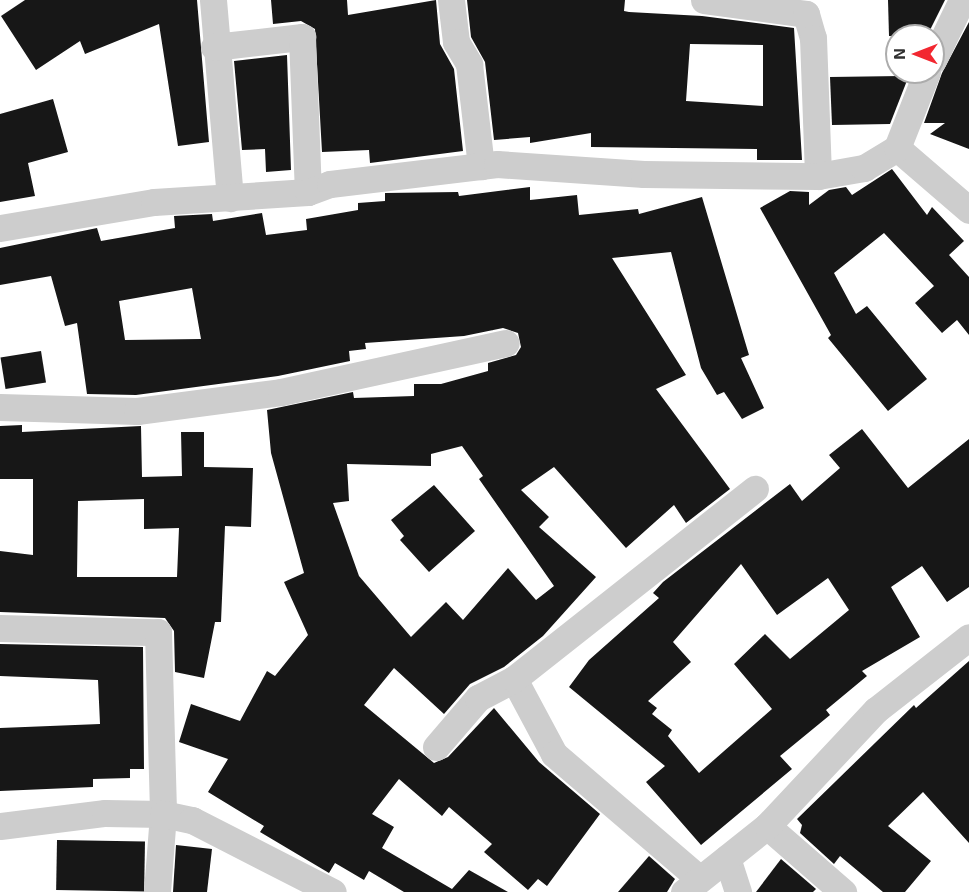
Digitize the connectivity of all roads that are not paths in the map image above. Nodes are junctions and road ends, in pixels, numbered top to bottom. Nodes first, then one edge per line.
1 (213, 0) edge
2 (451, 0) edge
3 (704, 0) edge
4 (962, 0) edge
5 (945, 35) edge
6 (214, 47) junction
7 (922, 84) edge
8 (897, 148) junction
9 (481, 166) junction
10 (818, 176) junction
11 (308, 192) junction
12 (230, 198) junction
13 (969, 210) edge
14 (0, 228) edge
15 (506, 342) dead end
16 (0, 407) edge
17 (755, 489) dead end
18 (0, 628) edge
19 (969, 637) edge
20 (513, 679) junction
21 (436, 747) dead end
22 (163, 814) junction
23 (0, 826) edge
24 (767, 826) junction
25 (727, 858) junction
26 (692, 885) edge
27 (157, 892) edge
28 (333, 892) edge
29 (738, 892) edge
30 (843, 892) edge

1 - 6 street
2 - 9 street
3 - 10 street
4 - 5 street
6 - 11 street
6 - 12 street
7 - 8 street
8 - 10 street
8 - 13 street
9 - 10 street
9 - 11 street
11 - 12 street
12 - 14 street
15 - 16 street
17 - 20 street
18 - 22 street
19 - 24 street
20 - 21 street
20 - 26 street
22 - 23 street
22 - 27 street
22 - 28 street
24 - 25 street
24 - 30 street
25 - 26 street
25 - 29 street

